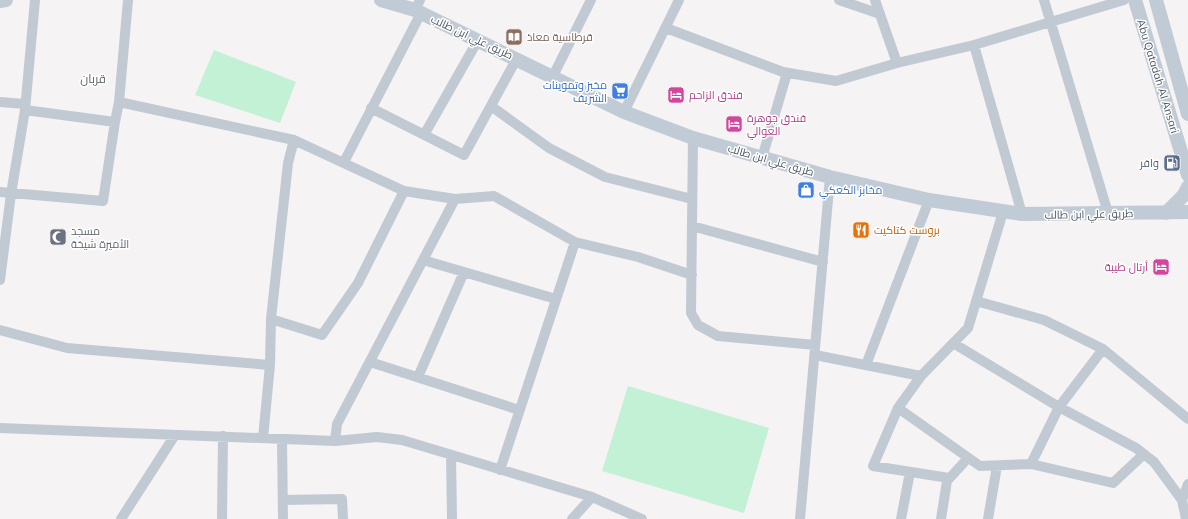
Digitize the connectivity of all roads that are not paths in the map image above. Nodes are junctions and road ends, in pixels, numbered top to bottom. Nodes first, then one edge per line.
1 (0, 0) edge
2 (6, 0) edge
3 (35, 0) edge
4 (128, 0) edge
5 (381, 0) edge
6 (591, 0) edge
7 (680, 0) edge
8 (839, 0) edge
9 (875, 0) edge
10 (1044, 0) edge
11 (1124, 0) edge
12 (1135, 0) edge
13 (1156, 0) edge
14 (419, 7) edge
15 (880, 14) junction
16 (1051, 22) junction
17 (666, 28) junction
18 (478, 40) junction
19 (974, 45) junction
20 (517, 58) junction
21 (897, 63) junction
22 (787, 73) junction
23 (554, 76) junction
24 (0, 102) edge
25 (119, 102) junction
26 (491, 106) junction
27 (25, 107) junction
28 (371, 108) junction
29 (624, 112) junction
30 (1188, 114) edge
31 (114, 122) junction
32 (424, 135) junction
33 (692, 138) junction
34 (294, 140) junction
35 (762, 158) junction
36 (344, 162) junction
37 (1188, 176) edge
38 (830, 177) junction
39 (1188, 187) edge
40 (404, 191) junction
41 (0, 192) edge
42 (11, 194) junction
43 (455, 198) junction
44 (692, 199) junction
45 (929, 200) junction
46 (1003, 212) junction
47 (1188, 212) edge
48 (1108, 213) junction
49 (1166, 213) junction
50 (1022, 214) junction
51 (1188, 223) edge
52 (692, 226) junction
53 (575, 242) junction
54 (423, 260) junction
55 (823, 262) junction
56 (464, 272) junction
57 (692, 275) junction
58 (0, 280) edge
59 (556, 299) junction
60 (976, 300) junction
61 (271, 319) junction
62 (0, 330) edge
63 (954, 343) junction
64 (1103, 349) junction
65 (815, 350) junction
66 (370, 362) junction
67 (270, 365) junction
68 (866, 365) junction
69 (921, 376) junction
70 (418, 377) junction
71 (1060, 406) junction
72 (898, 408) junction
73 (520, 410) junction
74 (1188, 419) edge
75 (0, 428) edge
76 (175, 434) junction
77 (223, 436) junction
78 (263, 438) junction
79 (282, 439) junction
80 (335, 441) junction
81 (1144, 454) junction
82 (451, 455) junction
83 (968, 458) junction
84 (1032, 464) junction
85 (997, 466) junction
86 (500, 470) junction
87 (910, 472) junction
88 (949, 478) junction
89 (1188, 484) edge
90 (592, 497) junction
91 (283, 500) junction
92 (1182, 500) junction
93 (121, 519) edge
94 (222, 519) edge
95 (283, 519) edge
96 (343, 519) edge
97 (452, 519) edge
98 (572, 519) edge
99 (642, 519) edge
100 (800, 519) edge
101 (901, 519) edge
102 (942, 519) edge
103 (988, 519) edge
104 (1186, 519) edge

1 - 2 main road
3 - 27 street
4 - 25 street
5 - 14 main road, طريق علي ابن طالب
6 - 23 street
7 - 17 street
8 - 15 street
9 - 15 street
10 - 16 street
11 - 16 street
12 - 37 main road, Abu Qatadah Al Ansari
13 - 30 main road, Abu Qatadah Al Ansari
14 - 18 main road, طريق علي ابن طالب
14 - 28 street
15 - 21 street
16 - 19 street
16 - 48 street
17 - 22 street
17 - 29 street
18 - 20 main road, طريق علي ابن طالب
18 - 32 street
19 - 21 street
19 - 50 street
20 - 23 main road, طريق علي ابن طالب
20 - 26 street
21 - 22 street
22 - 35 street
23 - 29 main road, طريق علي ابن طالب
24 - 27 street
25 - 31 street
25 - 34 street
26 - 32 street
26 - 44 street
27 - 31 street
27 - 42 street
28 - 32 street
28 - 36 street
29 - 33 main road, طريق علي ابن طالب
31 - 42 street
33 - 35 main road, طريق علي ابن طالب
33 - 44 street
34 - 36 street
34 - 61 street
35 - 38 main road, طريق علي ابن طالب
36 - 40 street
38 - 45 main road, طريق علي ابن طالب
38 - 55 street
39 - 49 main road
40 - 43 street
40 - 61 street
41 - 42 street
42 - 58 street
43 - 53 street
43 - 54 street
44 - 52 street
45 - 46 main road, طريق علي ابن طالب
45 - 68 street
46 - 50 main road, طريق علي ابن طالب
46 - 60 street
47 - 49 main road, طريق علي ابن طالب
48 - 49 main road, طريق علي ابن طالب
48 - 50 main road, طريق علي ابن طالب
49 - 51 main road
52 - 55 street
52 - 57 street
53 - 57 street
53 - 59 street
54 - 56 street
54 - 66 street
55 - 65 street
56 - 59 street
56 - 70 street
57 - 65 street
59 - 73 street
60 - 63 street
60 - 64 street
61 - 67 street
62 - 67 street
63 - 69 street
63 - 71 street
64 - 71 street
64 - 74 street
65 - 68 street
65 - 100 street
66 - 70 street
66 - 80 street
67 - 78 street
68 - 69 street
69 - 72 street
70 - 73 street
71 - 81 street
71 - 84 street
72 - 83 street
72 - 87 street
73 - 86 street
75 - 76 street
76 - 77 street
76 - 93 street
77 - 78 street
77 - 94 street
78 - 79 street
79 - 80 street
79 - 91 street
80 - 82 street
81 - 84 street
81 - 92 street
82 - 86 street
82 - 97 street
83 - 85 street
83 - 88 street
84 - 85 street
85 - 103 street
86 - 90 street
87 - 88 street
87 - 101 street
88 - 102 street
89 - 92 street
90 - 98 street
90 - 99 street
91 - 95 street
91 - 96 street
92 - 104 street

